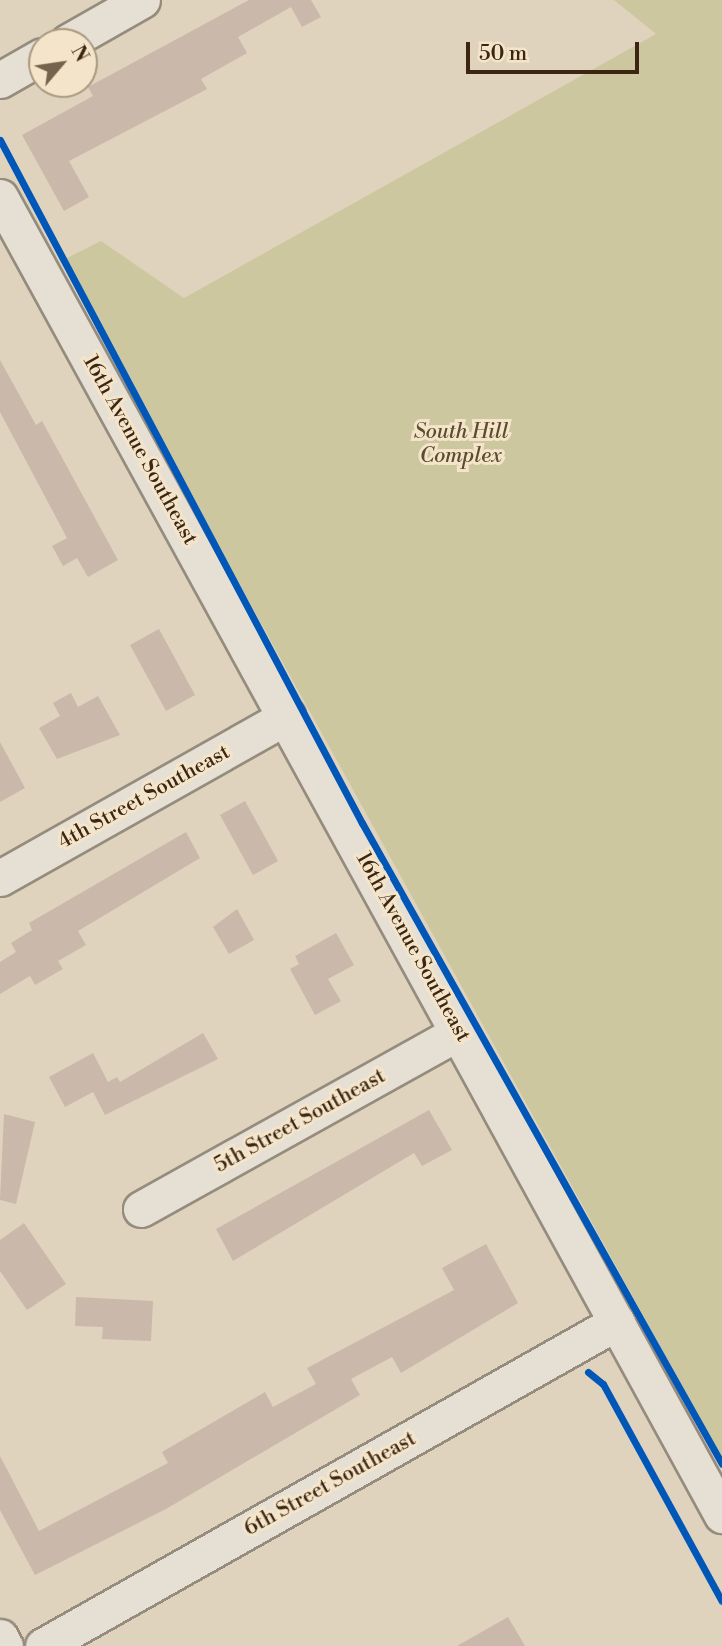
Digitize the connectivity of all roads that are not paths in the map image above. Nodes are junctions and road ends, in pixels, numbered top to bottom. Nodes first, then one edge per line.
1 (142, 0) edge
2 (93, 28) edge
3 (28, 64) edge
4 (0, 80) edge
5 (0, 197) edge
6 (287, 716) junction
7 (0, 878) edge
8 (459, 1032) junction
9 (141, 1209) dead end
10 (617, 1322) junction
11 (722, 1515) edge
12 (0, 1637) edge
13 (5, 1646) edge
14 (43, 1646) edge

1 - 2 street
3 - 4 street
5 - 6 street, 16th Avenue Southeast
6 - 7 street, 4th Street Southeast
6 - 8 street, 16th Avenue Southeast
8 - 9 street, 5th Street Southeast
8 - 10 street, 16th Avenue Southeast
10 - 11 street, 16th Avenue Southeast
10 - 14 street, 6th Street Southeast
12 - 13 street

